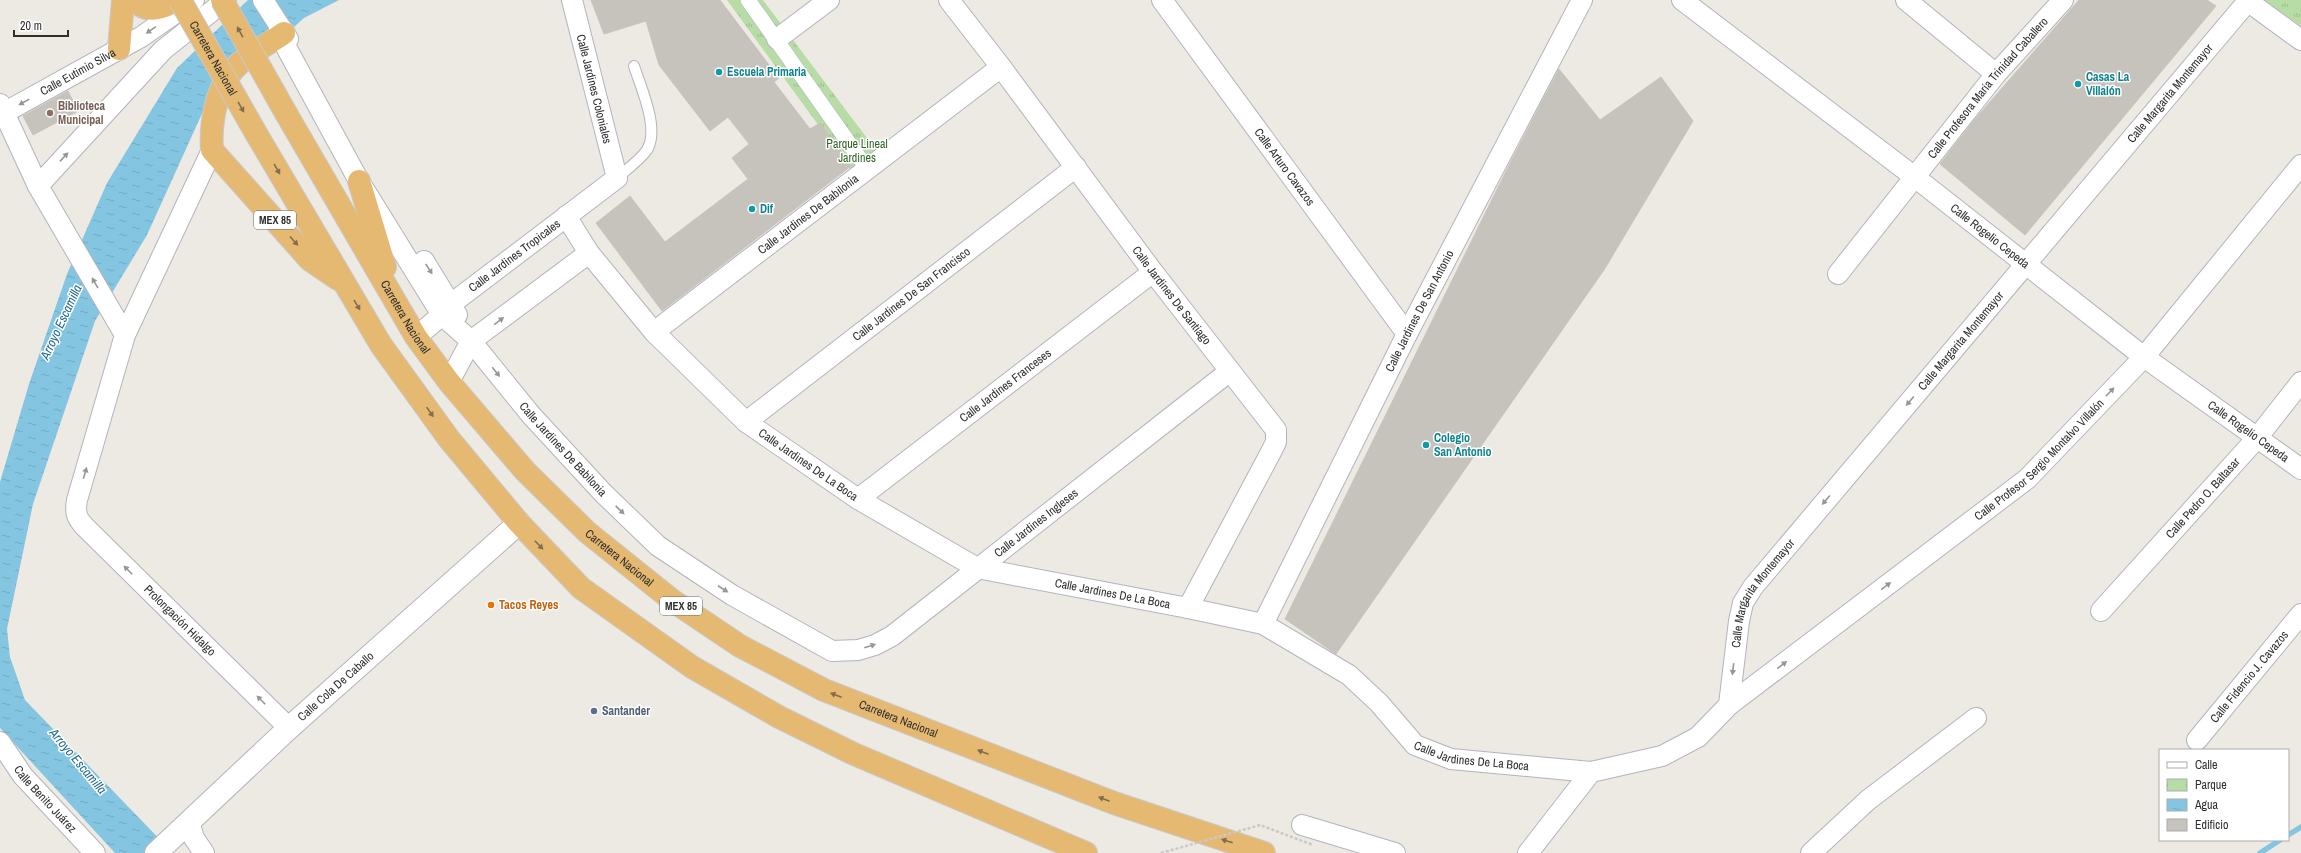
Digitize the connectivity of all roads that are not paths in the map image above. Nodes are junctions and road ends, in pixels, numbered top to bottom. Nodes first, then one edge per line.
1 (123, 0) edge
2 (135, 0) edge
3 (176, 0) edge
4 (180, 0) edge
5 (194, 0) edge
6 (222, 0) edge
7 (226, 0) edge
8 (263, 0) edge
9 (572, 0) edge
10 (748, 0) edge
11 (829, 0) edge
12 (949, 0) edge
13 (1162, 0) edge
14 (1582, 0) edge
15 (1682, 0) edge
16 (1906, 0) edge
17 (2063, 0) edge
18 (2247, 1) edge
19 (279, 29) junction
20 (777, 39) junction
21 (2301, 40) edge
22 (119, 49) junction
23 (634, 66) dead end
24 (1001, 67) junction
25 (1996, 74) junction
26 (2, 111) edge
27 (212, 150) junction
28 (2301, 165) edge
29 (1076, 167) junction
30 (868, 170) junction
31 (617, 178) junction
32 (1916, 178) junction
33 (359, 181) junction
34 (38, 186) junction
35 (566, 216) junction
36 (589, 253) junction
37 (2026, 264) junction
38 (1153, 272) junction
39 (1838, 274) dead end
40 (344, 284) junction
41 (394, 301) junction
42 (447, 309) junction
43 (654, 332) junction
44 (125, 334) junction
45 (1407, 334) junction
46 (416, 337) junction
47 (471, 341) junction
48 (2144, 357) junction
49 (1230, 371) junction
50 (449, 382) junction
51 (2301, 382) edge
52 (746, 422) junction
53 (2257, 438) junction
54 (2301, 469) edge
55 (858, 499) junction
56 (519, 523) junction
57 (977, 568) junction
58 (1188, 608) junction
59 (2102, 611) dead end
60 (2301, 614) edge
61 (1263, 624) junction
62 (832, 651) joint
63 (1729, 705) junction
64 (1976, 718) dead end
65 (289, 728) junction
66 (2197, 740) dead end
67 (0, 742) edge
68 (1591, 772) junction
69 (186, 825) junction
70 (1302, 825) dead end
71 (95, 853) edge
72 (156, 853) edge
73 (204, 853) edge
74 (1086, 853) edge
75 (1264, 853) edge
76 (1395, 853) edge
77 (1528, 853) edge
78 (1811, 853) edge

1 - 22 highway
2 - 3 highway
4 -> 40 highway, Carretera Nacional / MEX 85, bridge
5 -> 22 street, Calle Eutimio Silva
41 -> 6 highway, Carretera Nacional / MEX 85, bridge
34 -> 7 street
8 - 19 street, MEX 85
9 - 31 street, Calle Jardines Coloniales
10 - 20 street
11 - 20 street
12 - 24 street, Calle Jardines De Santiago
13 - 45 street, Calle Arturo Cavazos
14 - 45 street, Calle Jardines De San Antonio
15 - 32 street, Calle Rogelio Cepeda
16 - 25 street
17 - 25 street, Calle Profesora María Trinidad Caballero
18 - 21 street
18 - 37 street, Calle Margarita Montemayor
19 - 27 highway
19 - 33 street, MEX 85
19 -> 42 street, MEX 85
20 - 30 street
22 -> 26 street, Calle Eutimio Silva
23 - 31 lane
24 - 29 street, Calle Jardines De Santiago
24 - 30 street, Calle Jardines De Babilonia
25 - 32 street, Calle Profesora María Trinidad Caballero
26 - 34 street
27 -> 40 highway, MEX 85
27 - 44 street
28 - 48 street, Calle Profesor Sergio Montalvo Villalón
29 - 38 street, Calle Jardines De Santiago
29 - 52 street, Calle Jardines De San Francisco
30 - 43 street, Calle Jardines De Babilonia
31 - 35 street, Calle Jardines Tropicales
32 - 37 street, Calle Rogelio Cepeda
32 - 39 street, Calle Profesora María Trinidad Caballero
33 - 41 highway, MEX 85
33 - 42 street
44 -> 34 street
35 - 36 street, Calle Jardines De La Boca
35 - 42 street, Calle Jardines Tropicales
36 - 43 street, Calle Jardines De La Boca
47 -> 36 street
37 - 48 street, Calle Rogelio Cepeda
37 -> 63 street, Calle Margarita Montemayor
38 - 49 street, Calle Jardines De Santiago
38 - 55 street, Calle Jardines Franceses
40 -> 56 highway, Carretera Nacional / MEX 85
41 - 46 highway, Carretera Nacional / MEX 85
42 - 46 street, Calle Jardines Tropicales
42 - 47 street, Calle Jardines De Babilonia
43 - 52 street, Calle Jardines De La Boca
65 -> 44 street, Prolongación Hidalgo
45 - 61 street, Calle Jardines De San Antonio
46 - 50 highway, Carretera Nacional / MEX 85
47 - 50 street
47 -> 62 street, Calle Jardines De Babilonia
48 - 53 street, Calle Rogelio Cepeda
63 -> 48 street, Calle Profesor Sergio Montalvo Villalón
49 - 57 street, Calle Jardines Ingleses
49 - 58 street, Calle Jardines De Santiago
75 -> 50 highway, Carretera Nacional / MEX 85
51 - 53 street, Calle Pedro O. Baltasar
52 - 55 street, Calle Jardines De La Boca
53 - 54 street, Calle Rogelio Cepeda
53 - 59 street, Calle Pedro O. Baltasar
55 - 57 street, Calle Jardines De La Boca
56 - 65 main road, Calle Cola De Caballo
56 -> 74 highway, Carretera Nacional / MEX 85
57 - 58 street, Calle Jardines De La Boca
62 -> 57 street, Calle Jardines Ingleses
58 - 61 street, Calle Jardines De La Boca
60 - 66 street, Calle Fidencio J. Cavazos
61 - 68 street, Calle Jardines De La Boca
63 - 68 street, Calle Jardines De La Boca
64 - 78 street
65 - 69 main road, Calle Cola De Caballo
67 - 71 street, Calle Benito Juárez
68 - 77 street
69 - 72 main road, Calle Cola De Caballo
69 - 73 street
70 - 76 street

